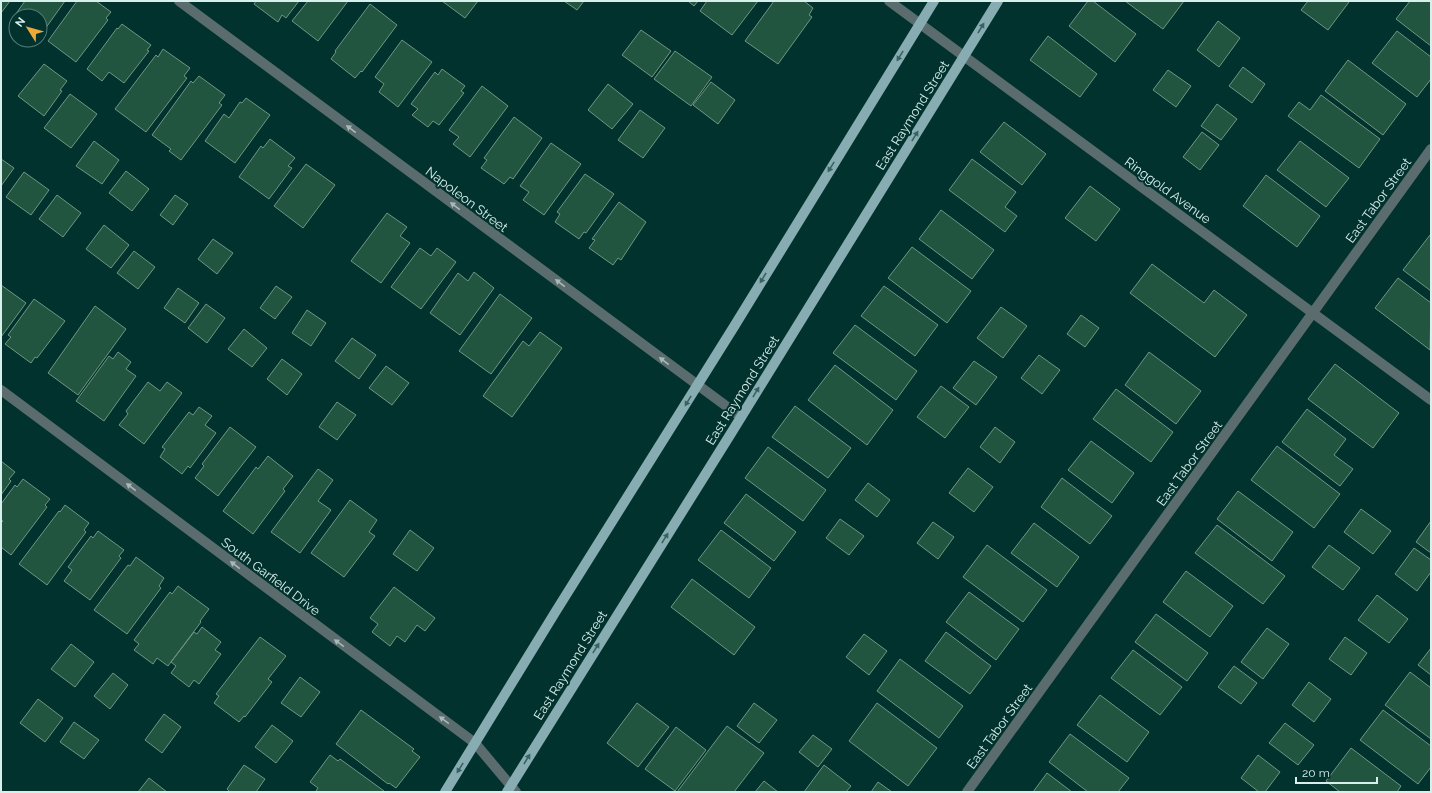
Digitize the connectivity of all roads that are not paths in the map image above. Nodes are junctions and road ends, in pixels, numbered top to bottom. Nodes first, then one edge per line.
1 (179, 1) edge
2 (889, 1) edge
3 (934, 1) edge
4 (998, 1) edge
5 (920, 23) junction
6 (964, 56) junction
7 (1431, 149) edge
8 (1313, 313) junction
9 (697, 385) junction
10 (1, 390) edge
11 (1431, 400) edge
12 (741, 417) junction
13 (475, 743) junction
14 (511, 790) edge
15 (445, 792) edge
16 (967, 792) edge

9 -> 1 street, Napoleon Street
2 - 5 street, Ringgold Avenue
3 - 5 main road
6 -> 4 main road, East Raymond Street
5 - 6 street, Ringgold Avenue
5 -> 9 main road
6 - 8 street, Ringgold Avenue
12 -> 6 main road, East Raymond Street
7 - 8 street, East Tabor Street
8 - 11 street, Ringgold Avenue
8 - 16 street, East Tabor Street
9 - 12 street, Napoleon Street
9 -> 13 main road
13 -> 10 street, South Garfield Drive
14 -> 12 main road, East Raymond Street
13 - 14 street, South Garfield Drive
13 -> 15 main road

